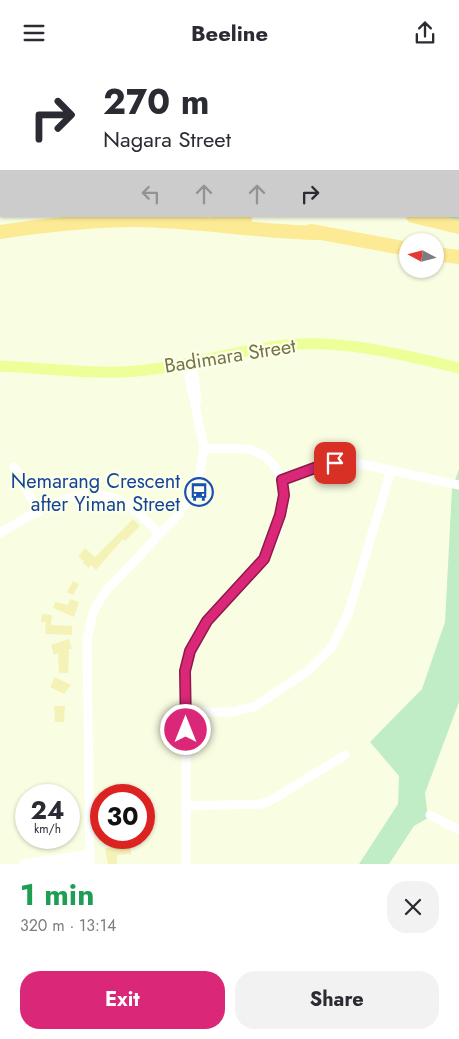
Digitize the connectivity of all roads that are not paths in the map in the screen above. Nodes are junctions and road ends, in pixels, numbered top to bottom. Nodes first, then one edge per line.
1 (225, 217) edge
2 (417, 217) edge
3 (459, 227) edge
4 (0, 231) edge
5 (320, 233) junction
6 (399, 247) edge
7 (444, 254) edge
8 (459, 257) edge
9 (189, 362) junction
10 (0, 366) edge
11 (459, 368) edge
12 (204, 447) junction
13 (14, 467) dead end
14 (391, 470) junction
15 (282, 480) junction
16 (459, 485) edge
17 (39, 511) junction
18 (0, 533) edge
19 (160, 534) junction
20 (185, 711) junction
21 (345, 755) dead end
22 (186, 806) junction
23 (430, 815) dead end
24 (459, 830) edge
25 (90, 860) edge
26 (24, 864) edge
27 (186, 864) edge

1 - 5 highway
2 - 3 highway
4 - 5 highway
5 - 6 highway
7 - 8 highway
9 - 10 main road, Badimara Street
9 - 11 main road, Badimara Street
9 - 12 street
12 - 15 street
12 - 19 street
13 - 17 street
14 - 15 street
14 - 16 street
14 - 20 street
15 - 20 street
17 - 18 street
17 - 19 street
19 - 25 street
20 - 22 street
21 - 22 street
22 - 27 street
23 - 24 street
25 - 26 street

